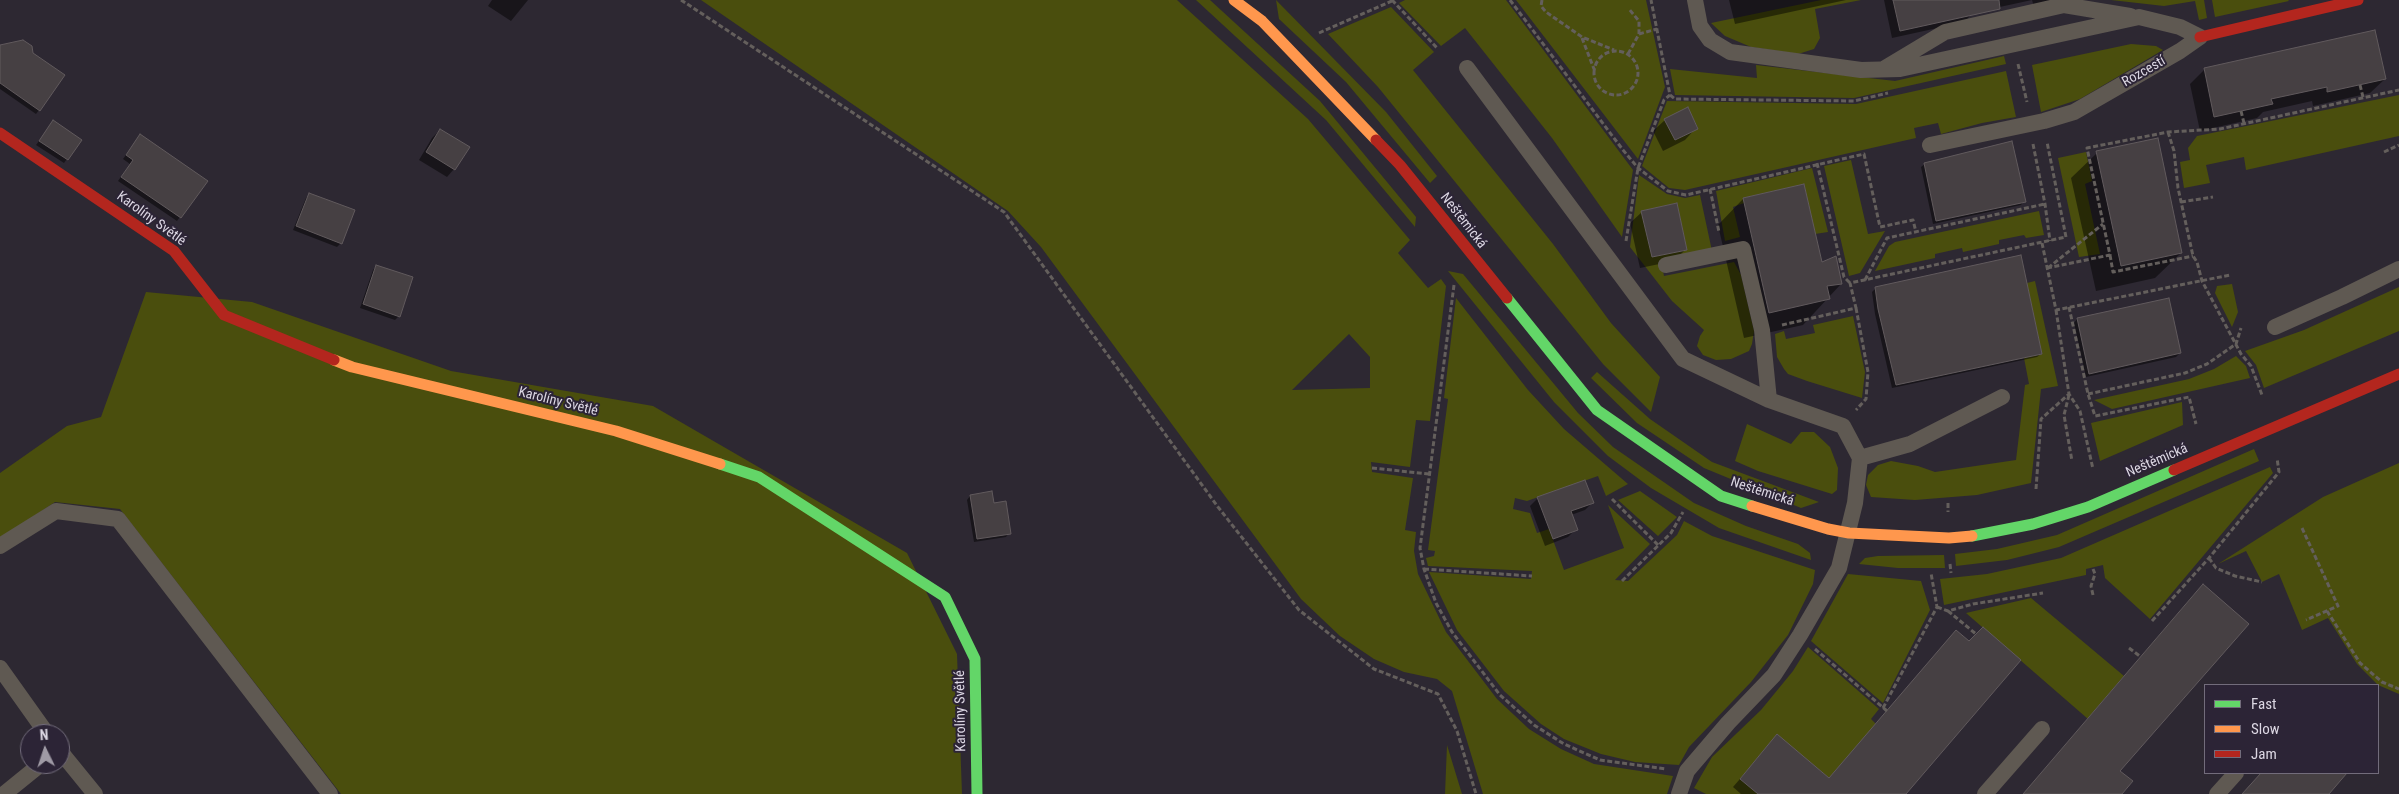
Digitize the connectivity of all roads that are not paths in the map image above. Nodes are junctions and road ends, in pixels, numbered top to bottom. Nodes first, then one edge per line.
1 (1234, 0) edge
2 (1264, 0) edge
3 (1695, 0) edge
4 (2358, 0) edge
5 (2139, 17) junction
6 (1262, 21) junction
7 (2200, 37) junction
8 (1467, 68) dead end
9 (1882, 69) junction
10 (0, 133) edge
11 (1930, 145) dead end
12 (1666, 265) dead end
13 (2399, 269) edge
14 (2275, 327) dead end
15 (2399, 374) edge
16 (2002, 397) dead end
17 (1770, 400) junction
18 (1860, 458) junction
19 (1849, 533) junction
20 (0, 546) edge
21 (0, 668) edge
22 (40, 724) edge
23 (2042, 728) dead end
24 (70, 764) edge
25 (29, 774) edge
26 (2235, 774) edge
27 (4, 794) edge
28 (94, 794) edge
29 (330, 794) edge
30 (977, 794) edge
31 (1679, 794) edge
32 (1985, 794) edge
33 (2217, 794) edge

1 - 6 street, Neštěmická
2 - 6 lane
3 - 9 lane
4 - 7 street, Rozcestí
5 - 7 lane
5 - 9 lane
5 - 9 lane
6 - 19 street, Neštěmická
7 - 11 lane, Rozcestí
8 - 17 lane
10 - 30 street, Karolíny Světlé
12 - 17 lane
13 - 14 lane
15 - 19 street, Neštěmická
16 - 18 lane
17 - 18 lane
18 - 19 lane
19 - 31 lane
20 - 29 lane
21 - 22 lane
23 - 32 lane
24 - 28 lane
25 - 27 lane
26 - 33 lane

